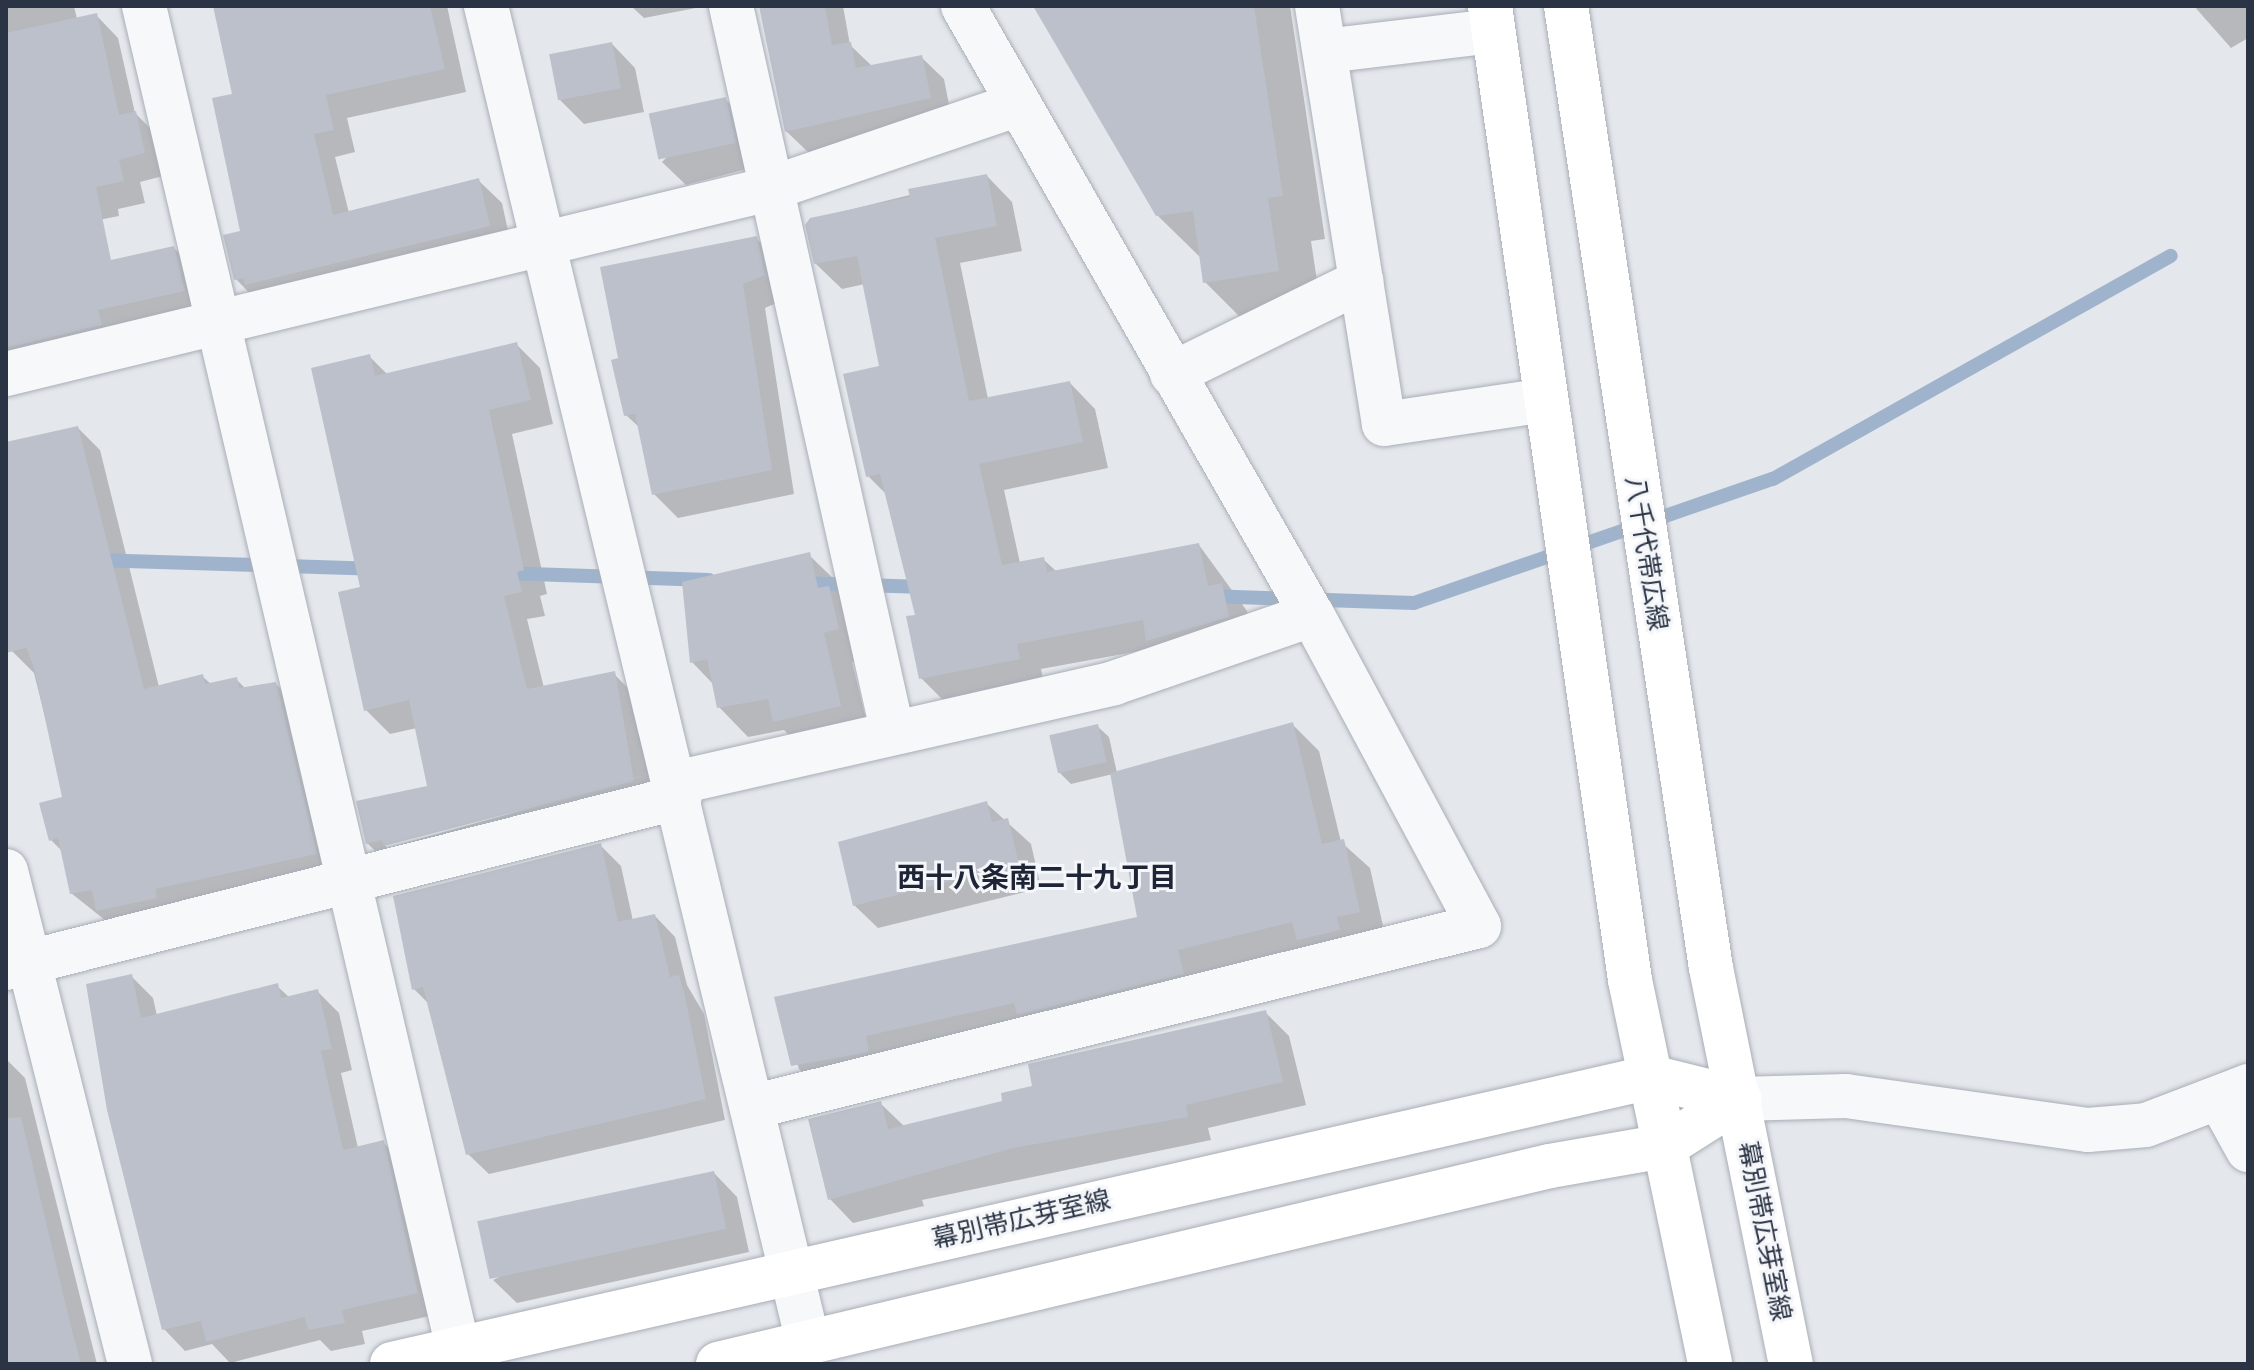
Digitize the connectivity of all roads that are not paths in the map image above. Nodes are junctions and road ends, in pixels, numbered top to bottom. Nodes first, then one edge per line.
1 (144, 6) edge
2 (486, 6) edge
3 (731, 6) edge
4 (963, 6) edge
5 (1317, 6) edge
6 (1566, 6) edge
7 (1492, 18) edge
8 (1325, 51) junction
9 (1018, 104) junction
10 (769, 189) junction
11 (541, 241) junction
12 (1361, 281) junction
13 (222, 322) junction
14 (6, 374) edge
15 (1172, 374) junction
16 (1546, 400) junction
17 (1312, 615) junction
18 (892, 730) junction
19 (677, 790) junction
20 (6, 871) edge
21 (350, 877) junction
22 (17, 965) edge
23 (1651, 1077) junction
24 (2234, 1094) edge
25 (1739, 1099) junction
26 (752, 1107) junction
27 (1665, 1146) junction
28 (2248, 1150) edge
29 (792, 1270) junction
30 (808, 1342) junction
31 (458, 1348) junction
32 (130, 1364) edge
33 (392, 1364) edge
34 (718, 1364) edge
35 (1710, 1364) edge
36 (1791, 1364) edge

1 - 13 street
2 - 11 street
3 - 10 street
4 - 9 street
5 - 8 street
6 - 25 main road, 八千代帯広線
7 - 8 street
7 - 16 main road
8 - 12 street
9 - 10 street
9 - 15 street
10 - 11 street
10 - 18 street
11 - 13 street
11 - 19 street
12 - 15 street
12 - 16 street
13 - 14 street
13 - 21 street
15 - 17 street
16 - 23 main road
17 - 18 street
17 - 26 street
18 - 19 street
19 - 21 street
19 - 26 street
20 - 22 street
21 - 22 street
21 - 31 street
22 - 32 street
23 - 25 main road, 幕別帯広芽室線
23 - 27 main road
23 - 29 main road, 幕別帯広芽室線
24 - 25 street
24 - 28 street
25 - 27 main road, 幕別帯広芽室線
25 - 36 main road, 幕別帯広芽室線
26 - 29 street
27 - 30 main road, 幕別帯広芽室線
27 - 35 main road
29 - 30 street
29 - 31 main road, 幕別帯広芽室線
30 - 34 main road, 幕別帯広芽室線
31 - 33 main road, 幕別帯広芽室線

